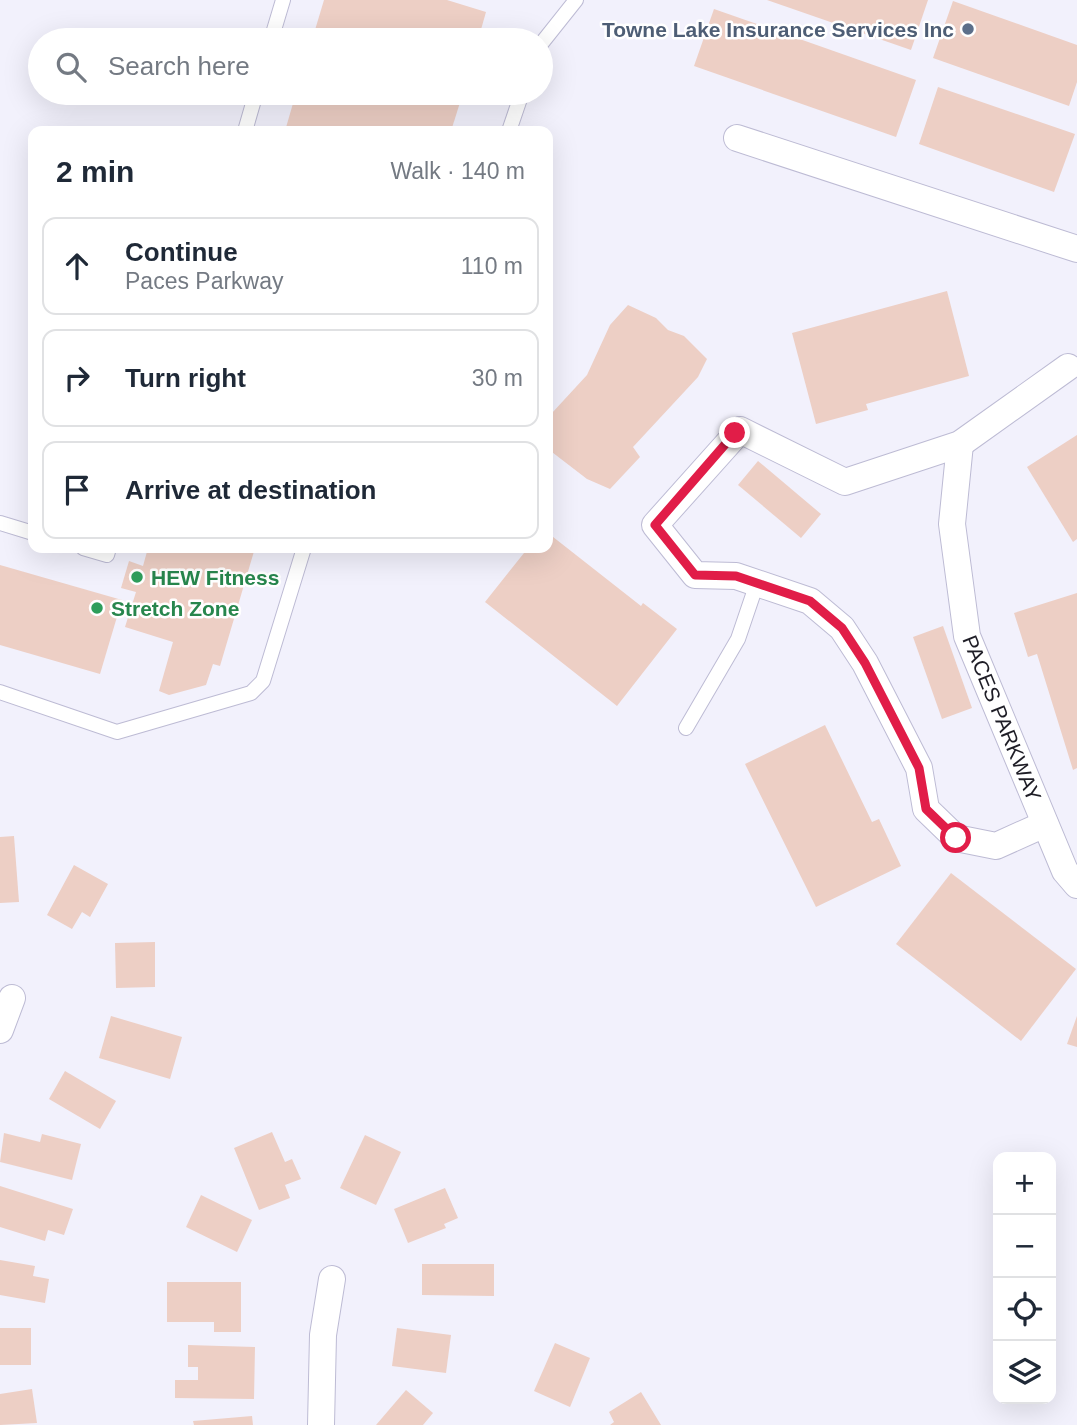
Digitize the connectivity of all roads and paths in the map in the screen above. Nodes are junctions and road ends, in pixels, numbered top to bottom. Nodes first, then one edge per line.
1 (283, 0) edge
2 (576, 0) edge
3 (275, 28) edge
4 (553, 29) edge
5 (253, 105) edge
6 (518, 105) edge
7 (246, 126) edge
8 (511, 126) edge
9 (737, 138) dead end
10 (1077, 249) edge
11 (1068, 367) dead end
12 (960, 444) junction
13 (0, 523) edge
14 (28, 531) edge
15 (302, 553) edge
16 (757, 583) junction
17 (0, 692) edge
18 (686, 728) dead end
19 (1045, 824) junction
20 (1077, 885) edge
21 (12, 998) dead end
22 (0, 1030) edge
23 (332, 1279) dead end
24 (321, 1425) edge

1 - 3 lane
2 - 4 lane
5 - 7 lane
6 - 8 lane
9 - 10 street
11 - 12 street
12 - 16 street, PACES PARKWAY
12 - 19 street, PACES PARKWAY
13 - 14 lane
15 - 17 lane
16 - 18 lane
16 - 19 street, PACES PARKWAY
19 - 20 street, PACES PARKWAY
21 - 22 street
23 - 24 street

